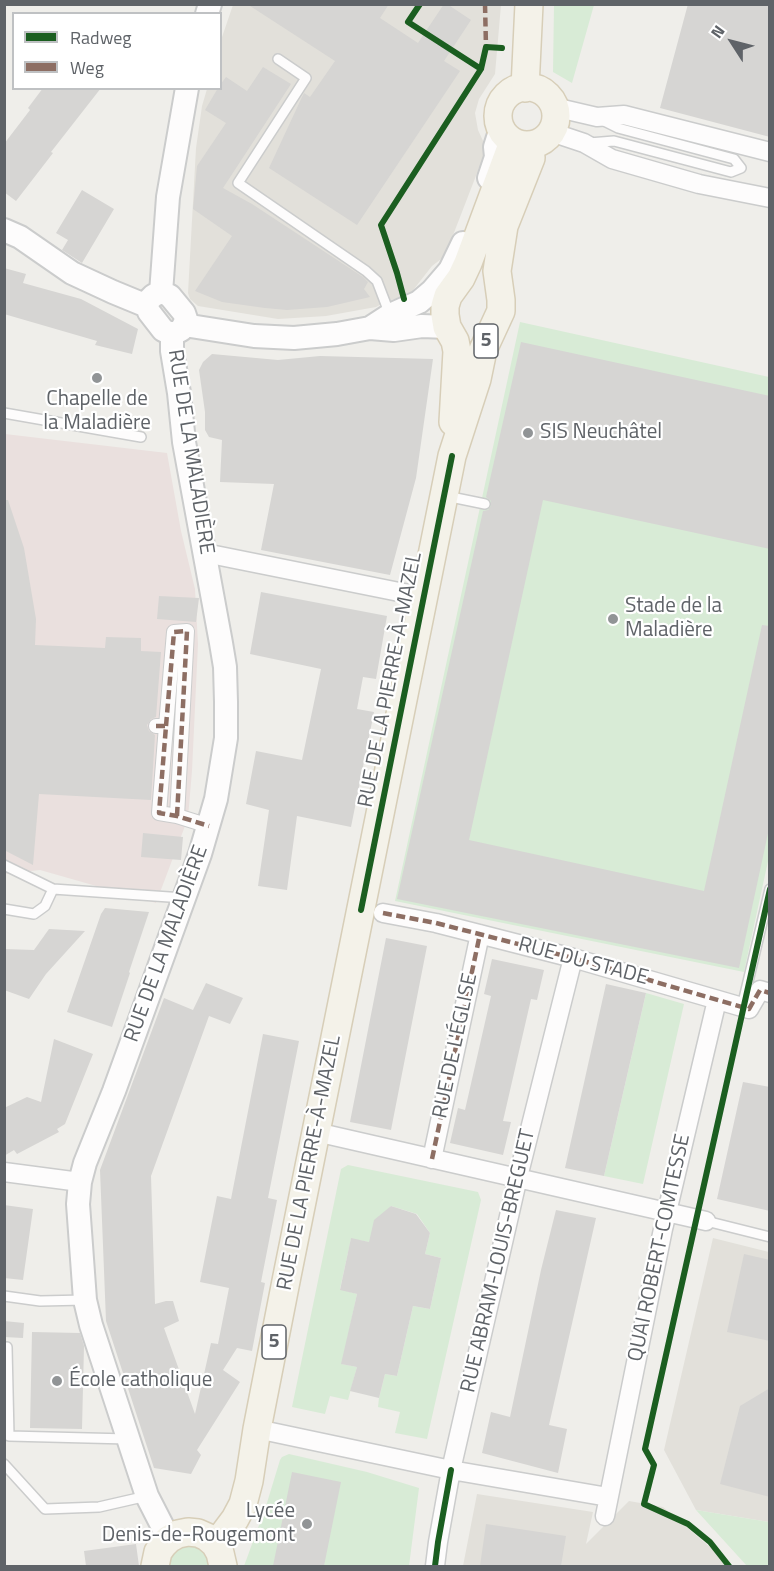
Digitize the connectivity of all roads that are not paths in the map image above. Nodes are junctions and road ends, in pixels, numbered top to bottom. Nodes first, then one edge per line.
1 (529, 4) edge
2 (278, 59) dead end
3 (525, 88) junction
4 (187, 90) edge
5 (597, 117) junction
6 (530, 131) junction
7 (584, 143) junction
8 (770, 152) edge
9 (485, 190) junction
10 (770, 198) edge
11 (504, 226) junction
12 (4, 230) edge
13 (476, 241) junction
14 (154, 299) junction
15 (390, 315) junction
16 (447, 327) junction
17 (370, 328) junction
18 (178, 329) junction
19 (4, 413) edge
20 (141, 437) dead end
21 (452, 456) junction
22 (444, 496) junction
23 (485, 504) dead end
24 (205, 553) junction
25 (424, 597) junction
26 (177, 816) junction
27 (209, 826) junction
28 (4, 866) edge
29 (770, 889) edge
30 (53, 890) junction
31 (184, 898) junction
32 (4, 909) edge
33 (384, 914) dead end
34 (480, 934) junction
35 (573, 958) junction
36 (770, 993) edge
37 (717, 1000) junction
38 (742, 1007) junction
39 (316, 1132) junction
40 (432, 1159) junction
41 (4, 1172) edge
42 (518, 1177) junction
43 (80, 1182) junction
44 (667, 1211) junction
45 (706, 1221) joint
46 (770, 1237) edge
47 (4, 1296) edge
48 (85, 1300) junction
49 (7, 1347) dead end
50 (257, 1429) junction
51 (128, 1440) junction
52 (4, 1464) edge
53 (451, 1470) junction
54 (147, 1496) junction
55 (608, 1497) junction
56 (605, 1516) dead end
57 (169, 1539) junction
58 (219, 1555) edge
59 (155, 1566) edge
60 (435, 1566) edge

1 - 3 main road
2 - 15 lane
3 - 6 main road
3 - 6 main road
4 - 14 street
5 - 6 street
5 - 7 lane
5 - 8 street
6 - 7 street
6 - 9 street
6 - 11 main road, RUE DE LA PIERRE-À-MAZEL
6 - 13 main road, RUE DE LA PIERRE-À-MAZEL / 5
7 - 10 street
9 - 13 street
9 - 15 street
11 - 16 main road, RUE DE LA PIERRE-À-MAZEL
11 - 21 main road, RUE DE LA PIERRE-À-MAZEL / 5
12 - 14 street
13 - 16 main road, RUE DE LA PIERRE-À-MAZEL / 5
14 - 18 street
15 - 17 street
16 - 17 street
16 - 21 main road, RUE DE LA PIERRE-À-MAZEL / 5
17 - 18 street
18 - 24 street, RUE DE LA MALADIÈRE
19 - 20 lane
21 - 22 main road, RUE DE LA PIERRE-À-MAZEL / 5
22 - 23 lane
22 - 25 main road, RUE DE LA PIERRE-À-MAZEL / 5
24 - 25 street
24 - 27 street, RUE DE LA MALADIÈRE
25 - 39 main road, RUE DE LA PIERRE-À-MAZEL / 5
26 - 26 street
26 - 27 street
27 - 31 street, RUE DE LA MALADIÈRE
28 - 30 lane
29 - 38 lane
30 - 31 lane
30 - 32 lane
31 - 43 street, RUE DE LA MALADIÈRE
33 - 34 street, RUE DU STADE
34 - 35 street, RUE DU STADE
34 - 40 street, RUE DE L'ÉGLISE
35 - 37 street, RUE DU STADE
35 - 42 street, RUE ABRAM-LOUIS-BREGUET
36 - 38 street
37 - 38 street, RUE DU STADE
37 - 44 street, QUAI ROBERT-COMTESSE
39 - 40 street
39 - 50 main road, RUE DE LA PIERRE-À-MAZEL / 5
40 - 42 street
41 - 43 street
42 - 44 street
42 - 53 street, RUE ABRAM-LOUIS-BREGUET
43 - 48 street, RUE DE LA MALADIÈRE
44 - 45 street
44 - 55 street, QUAI ROBERT-COMTESSE
45 - 46 lane
47 - 48 lane
48 - 51 street, RUE DE LA MALADIÈRE
49 - 51 lane
50 - 53 street
50 - 58 main road, RUE DE LA PIERRE-À-MAZEL / 5
51 - 54 street, RUE DE LA MALADIÈRE
52 - 54 lane
53 - 55 street
53 - 60 street, RUE ABRAM-LOUIS-BREGUET
54 - 57 street, RUE DE LA MALADIÈRE
55 - 56 street, QUAI ROBERT-COMTESSE
57 - 58 main road
57 - 59 main road

